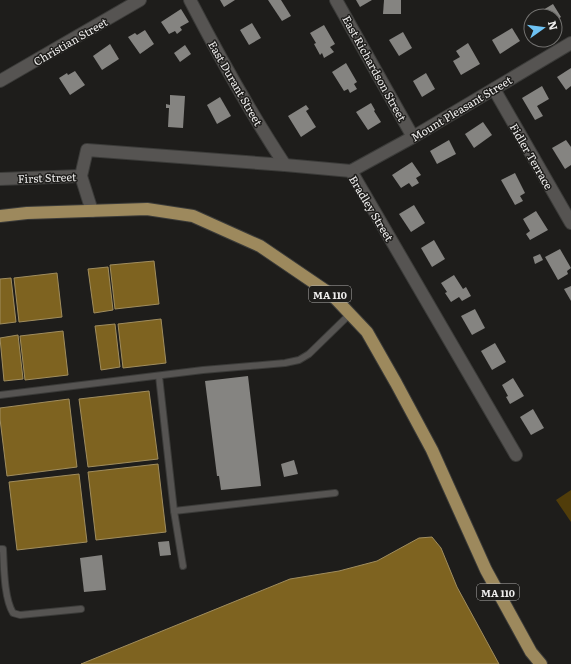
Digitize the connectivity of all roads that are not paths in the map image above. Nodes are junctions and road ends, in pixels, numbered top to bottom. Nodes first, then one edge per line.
1 (140, 0) edge
2 (190, 0) edge
3 (336, 0) edge
4 (571, 43) edge
5 (0, 81) edge
6 (494, 89) junction
7 (413, 137) junction
8 (285, 165) junction
9 (351, 172) junction
10 (81, 176) junction
11 (0, 178) edge
12 (92, 211) junction
13 (0, 216) edge
14 (571, 222) edge
15 (350, 314) junction
16 (159, 376) junction
17 (0, 395) edge
18 (516, 455) dead end
19 (335, 493) dead end
20 (174, 511) junction
21 (0, 549) edge
22 (183, 566) dead end
23 (81, 609) dead end
24 (541, 664) edge

1 - 5 street, Christian Street
2 - 8 street, East Durant Street
3 - 7 street, East Richardson Street
4 - 6 street, Mount Pleasant Street
6 - 7 street, Mount Pleasant Street
6 - 14 street, Fidler Terrace
7 - 9 street, Mount Pleasant Street
8 - 9 street, Bradley Street
8 - 10 street, Bradley Street
9 - 18 street, Bradley Street
10 - 11 street, First Street
10 - 12 street, First Street
12 - 13 main road, MA 110
12 - 15 main road, MA 110
15 - 16 lane
15 - 24 main road, MA 110
16 - 17 lane
16 - 20 lane
19 - 20 lane
20 - 22 lane
21 - 23 lane

